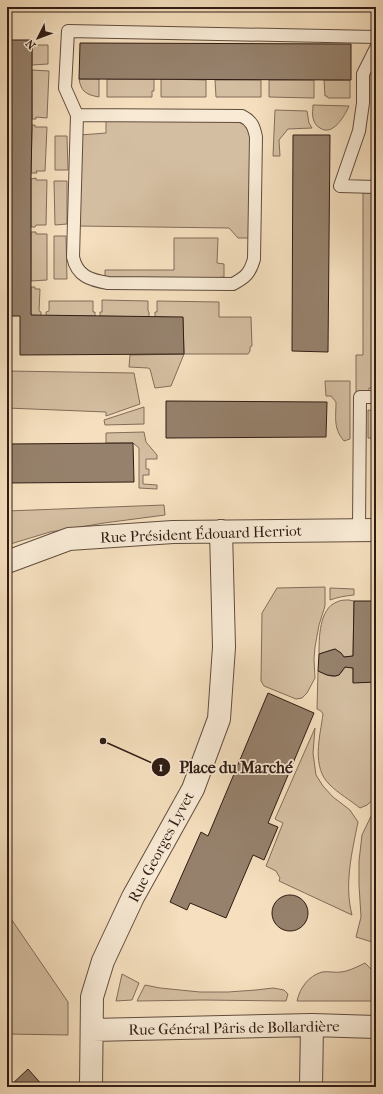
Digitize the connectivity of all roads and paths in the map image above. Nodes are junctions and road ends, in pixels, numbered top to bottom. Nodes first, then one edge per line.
1 (376, 37) edge
2 (376, 48) edge
3 (78, 115) junction
4 (376, 187) edge
5 (376, 397) edge
6 (368, 530) edge
7 (221, 532) junction
8 (7, 562) edge
9 (312, 1025) junction
10 (376, 1027) edge
11 (92, 1030) junction
12 (91, 1087) edge
13 (311, 1087) edge

1 - 3 lane
2 - 4 lane
3 - 3 lane
5 - 6 lane
6 - 7 street, Rue Président Édouard Herriot
7 - 8 street, Rue Président Édouard Herriot
7 - 11 street, Rue Georges Lyvet
9 - 10 street, Rue Général Pâris de Bollardière
9 - 11 street, Rue Général Pâris de Bollardière
9 - 13 street
11 - 12 street, Rue Georges Lyvet

